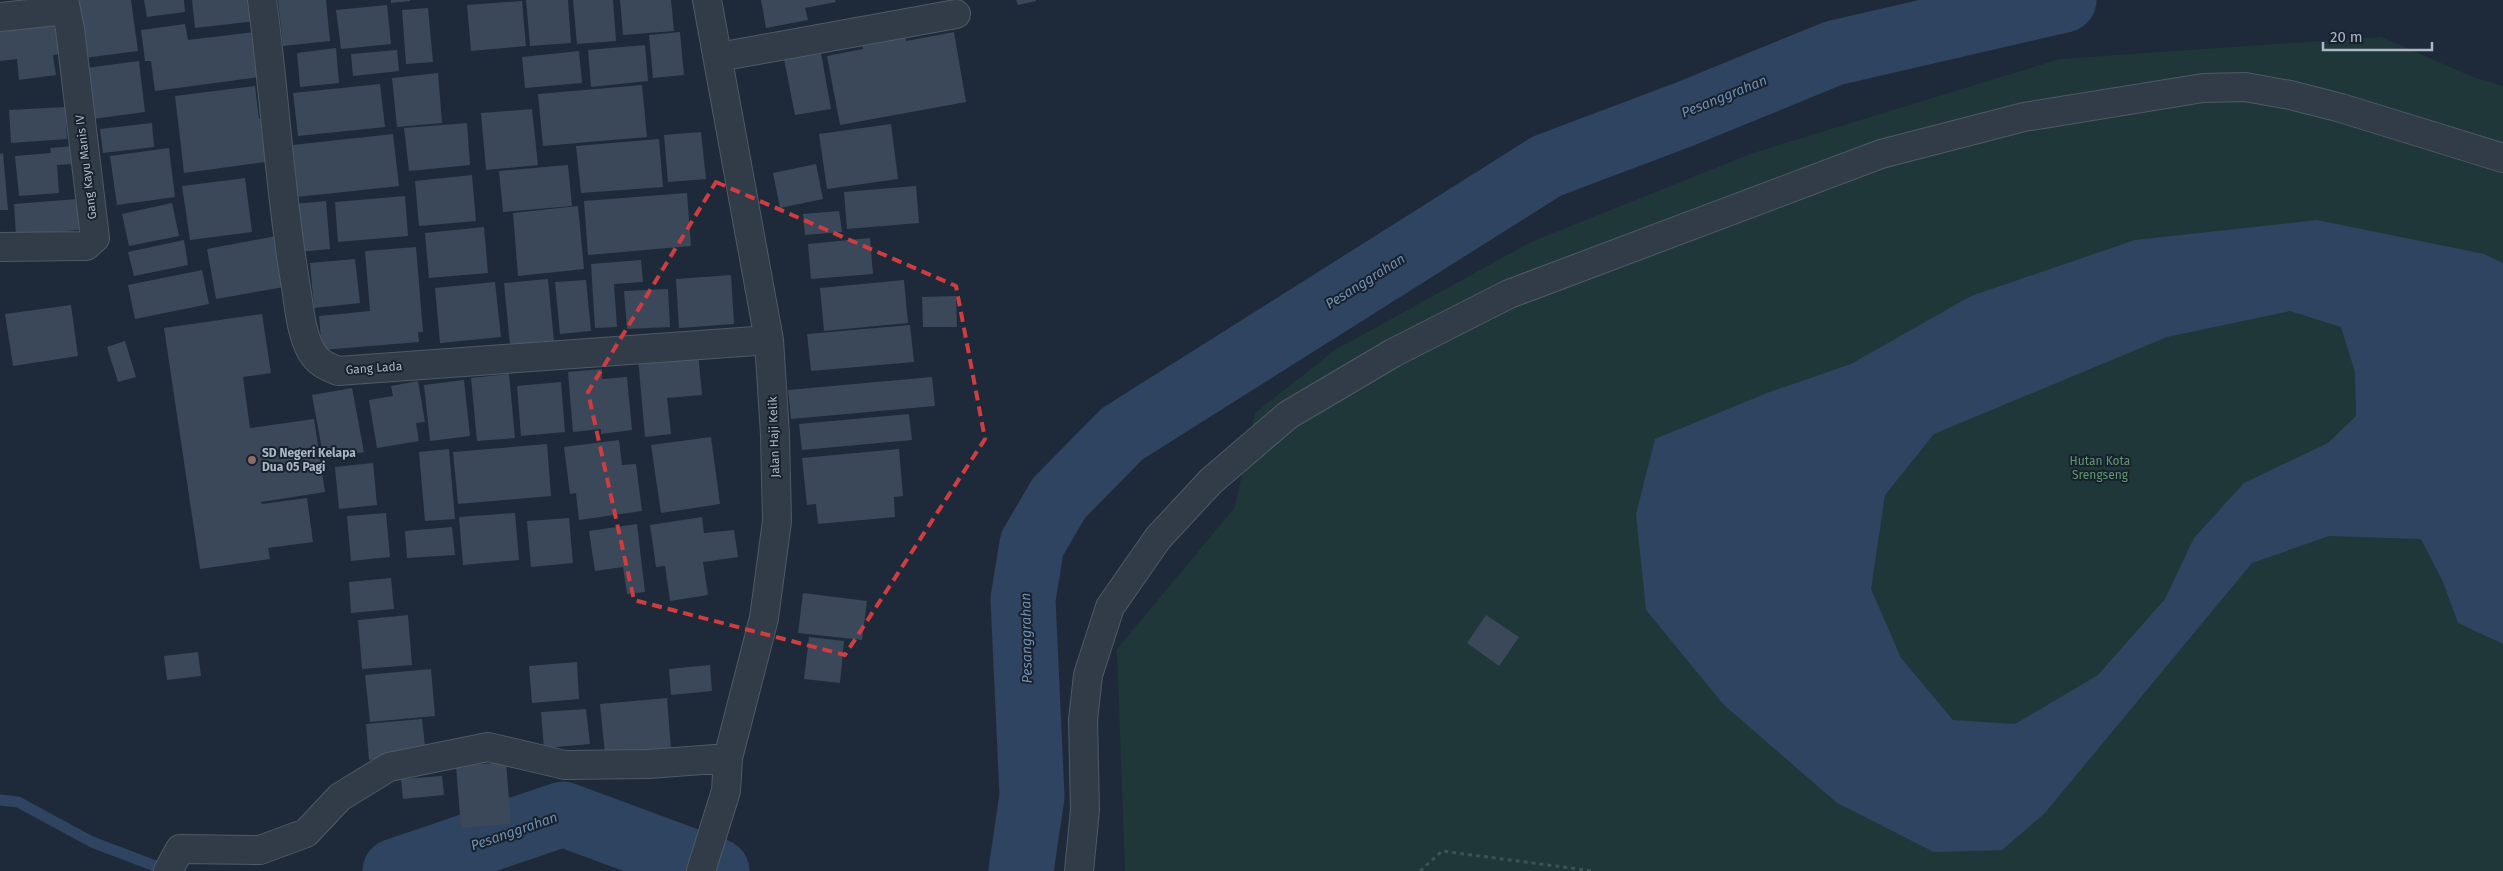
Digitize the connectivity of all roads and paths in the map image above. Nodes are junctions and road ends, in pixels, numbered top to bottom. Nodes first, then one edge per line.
1 (262, 0) edge
2 (707, 0) edge
3 (65, 5) edge
4 (956, 14) dead end
5 (0, 17) edge
6 (719, 57) junction
7 (2503, 158) edge
8 (0, 247) edge
9 (769, 340) junction
10 (728, 758) junction
11 (174, 860) edge
12 (701, 871) edge
13 (1079, 871) edge
14 (1420, 871) edge
15 (1593, 871) edge

1 - 9 street, Gang Lada
2 - 6 street, Jalan Haji Kelik
3 - 5 street
3 - 8 street, Gang Kayu Manis IV
4 - 6 street
6 - 9 street, Jalan Haji Kelik
7 - 13 street
9 - 10 street, Jalan Haji Kelik
10 - 11 street
10 - 12 street, Jalan Haji Kelik
14 - 15 path

